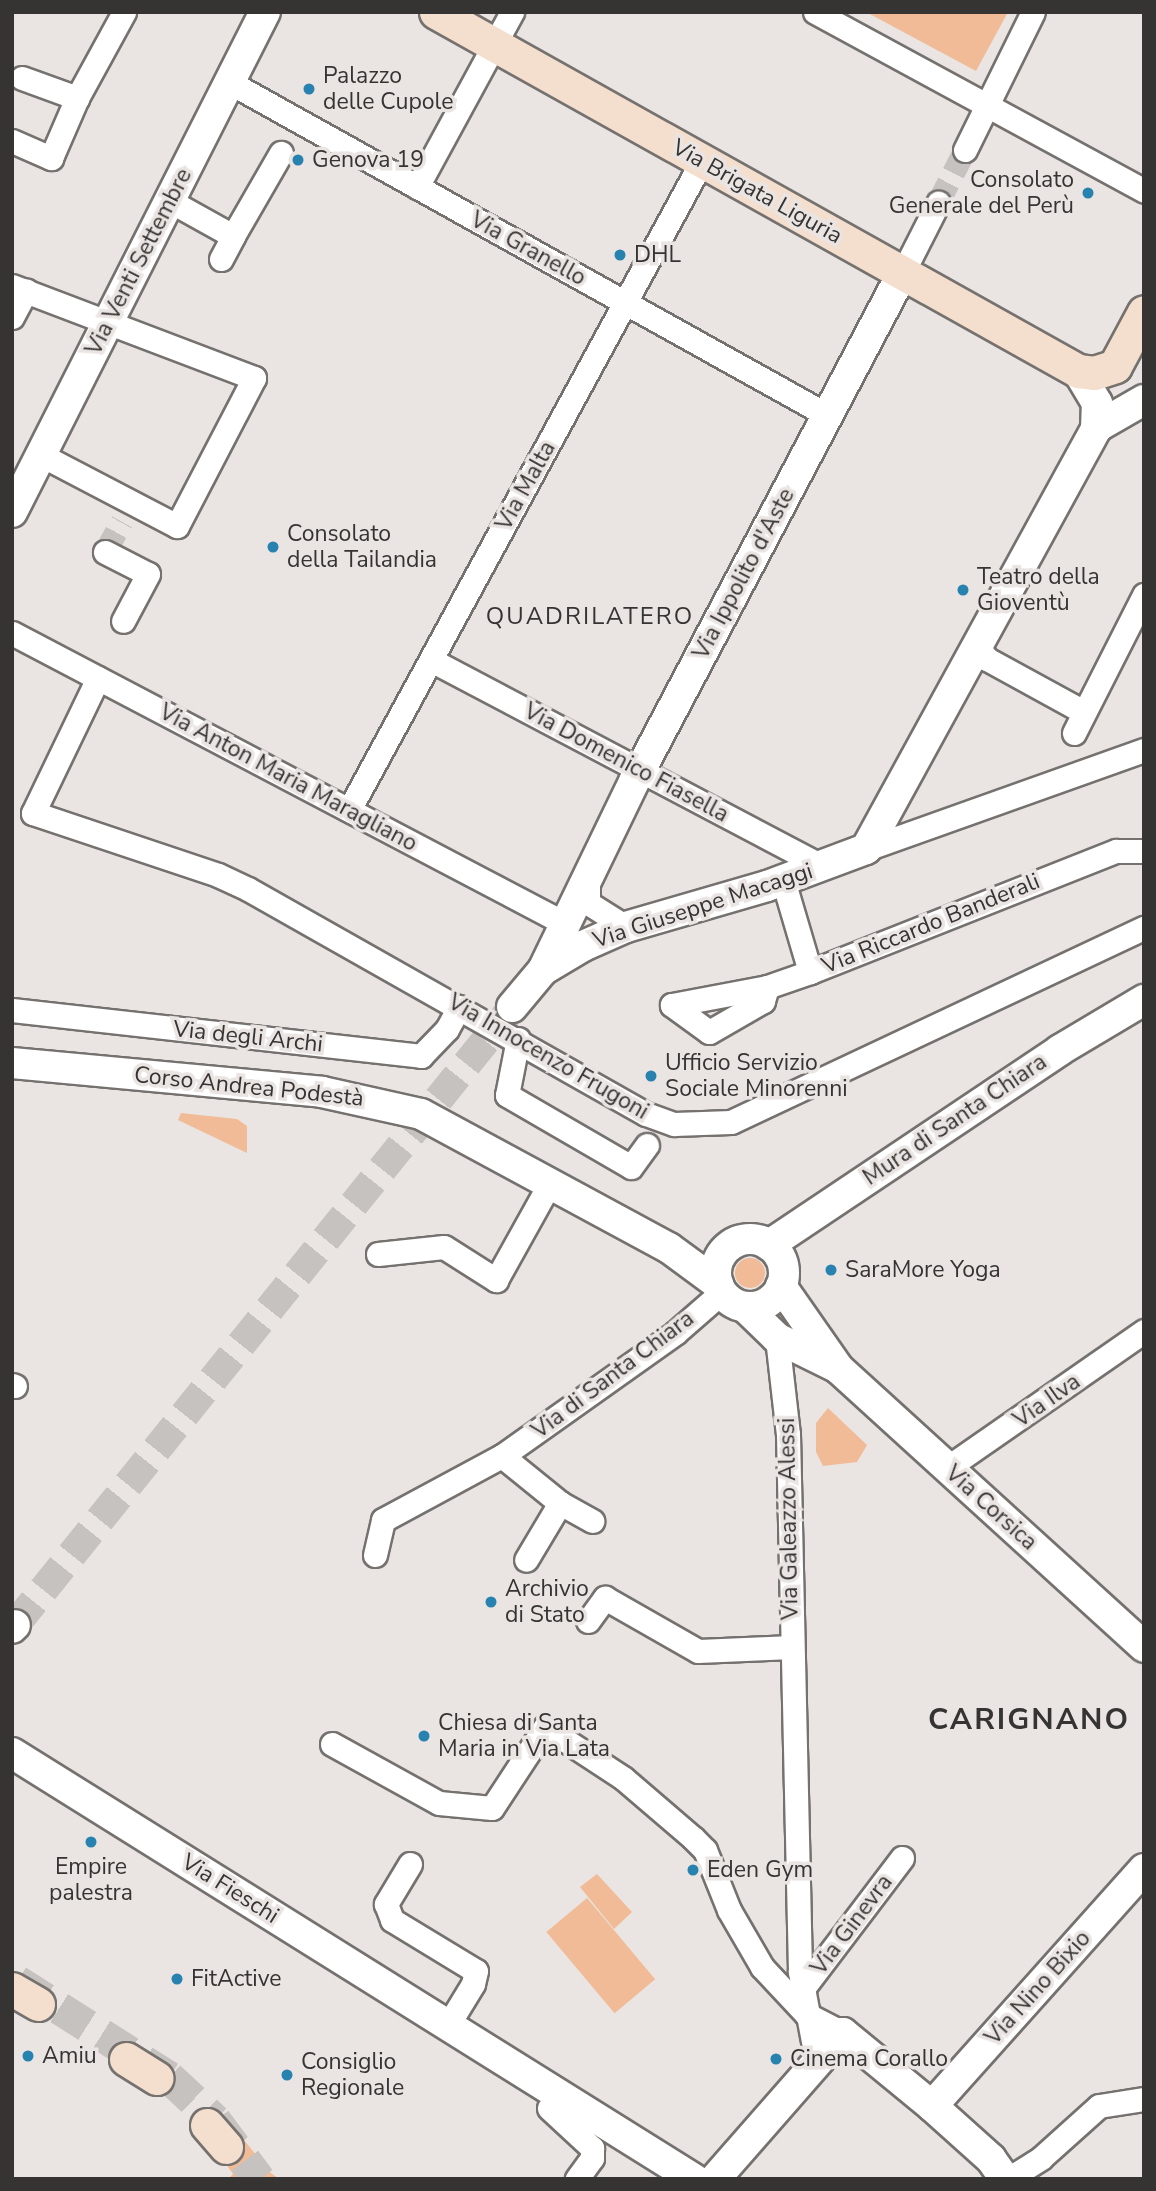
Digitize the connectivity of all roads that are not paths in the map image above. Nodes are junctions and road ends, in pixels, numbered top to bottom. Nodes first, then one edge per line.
1 (124, 12) edge
2 (265, 12) edge
3 (436, 12) edge
4 (512, 12) edge
5 (816, 12) edge
6 (1033, 12) edge
7 (496, 45) junction
8 (22, 78) dead end
9 (229, 82) junction
10 (77, 98) junction
11 (984, 104) junction
12 (12, 142) edge
13 (965, 150) tunnel mouth
14 (281, 153) dead end
15 (702, 161) junction
16 (417, 187) junction
17 (1144, 191) edge
18 (170, 201) junction
19 (938, 203) tunnel mouth
20 (233, 236) junction
21 (221, 259) dead end
22 (902, 274) junction
23 (19, 288) edge
24 (625, 303) junction
25 (1144, 312) edge
26 (12, 317) edge
27 (108, 323) junction
28 (1078, 371) junction
29 (1144, 400) edge
30 (827, 415) junction
31 (1097, 427) junction
32 (41, 455) junction
33 (12, 512) edge
34 (105, 552) dead end
35 (1144, 596) edge
36 (123, 621) dead end
37 (12, 633) edge
38 (976, 645) junction
39 (430, 660) junction
40 (98, 678) junction
41 (1082, 711) junction
42 (1074, 733) dead end
43 (1144, 750) edge
44 (640, 771) junction
45 (896, 793) junction
46 (349, 810) junction
47 (928, 828) junction
48 (866, 849) junction
49 (1144, 851) edge
50 (822, 866) junction
51 (588, 874) junction
52 (783, 880) junction
53 (564, 923) junction
54 (626, 927) junction
55 (1144, 928) edge
56 (543, 970) junction
57 (810, 972) junction
58 (767, 987) dead end
59 (1144, 1000) edge
60 (459, 1007) junction
61 (512, 1007) tunnel mouth
62 (12, 1010) edge
63 (519, 1039) junction
64 (12, 1063) edge
65 (647, 1145) dead end
66 (550, 1183) junction
67 (769, 1245) junction
68 (726, 1249) junction
69 (673, 1250) junction
70 (378, 1254) dead end
71 (782, 1286) junction
72 (728, 1294) junction
73 (1144, 1331) edge
74 (778, 1338) junction
75 (839, 1369) junction
76 (502, 1456) junction
77 (947, 1468) junction
78 (560, 1503) junction
79 (592, 1521) dead end
80 (375, 1555) dead end
81 (526, 1560) dead end
82 (588, 1621) dead end
83 (792, 1647) junction
84 (1144, 1647) edge
85 (332, 1744) dead end
86 (12, 1753) edge
87 (902, 1858) dead end
88 (410, 1864) dead end
89 (1144, 1868) edge
90 (801, 1991) junction
91 (806, 2014) junction
92 (448, 2025) junction
93 (843, 2033) junction
94 (126, 2059) dead end
95 (817, 2063) junction
96 (156, 2078) dead end
97 (1144, 2099) edge
98 (932, 2106) junction
99 (549, 2108) dead end
100 (577, 2179) edge
101 (694, 2179) edge
102 (715, 2179) edge
103 (1006, 2179) edge

1 - 10 street
2 - 9 street, Via Venti Settembre
3 - 7 main road, Via Brigata Liguria
4 - 7 street
5 - 11 street
6 - 11 street
7 - 15 main road, Via Brigata Liguria
7 - 16 street
8 - 10 street
9 - 16 street, Via Granello
9 - 18 street, Via Venti Settembre
10 - 12 street
11 - 13 street
11 - 17 street
14 - 20 street
15 - 22 main road, Via Brigata Liguria
15 - 24 street, Via Malta
16 - 24 street, Via Granello
18 - 20 street
18 - 27 street, Via Venti Settembre
19 - 22 street
20 - 21 street
22 - 28 main road, Via Brigata Liguria
22 - 30 street, Via Ippolito d'Aste
23 - 26 street
23 - 27 street
24 - 30 street, Via Granello
24 - 39 street, Via Malta
25 - 28 main road
27 - 32 street, Via Venti Settembre
27 - 32 street
28 - 31 street
29 - 31 street
30 - 44 street, Via Ippolito d'Aste
31 - 38 street
32 - 33 street, Via Venti Settembre
34 - 36 street
35 - 41 street
37 - 40 street, Via Anton Maria Maragliano
38 - 41 street
38 - 45 street
39 - 44 street, Via Domenico Fiasella
39 - 46 street, Via Malta
40 - 46 street, Via Anton Maria Maragliano
40 - 60 street, Via Innocenzo Frugoni
41 - 42 street
43 - 47 street, Via Giuseppe Macaggi
44 - 50 street, Via Domenico Fiasella
44 - 51 street, Via Ippolito d'Aste
45 - 47 street
45 - 48 street
46 - 53 street, Via Anton Maria Maragliano
47 - 48 street, Via Giuseppe Macaggi
48 - 50 street, Via Giuseppe Macaggi
49 - 57 street, Via Riccardo Banderali
50 - 52 street, Via Giuseppe Macaggi
51 - 53 street, Via Ippolito d'Aste
51 - 54 street
52 - 54 street, Via Giuseppe Macaggi
52 - 57 street, Via Riccardo Banderali
53 - 56 street, Via Ippolito d'Aste
54 - 56 street, Via Giuseppe Macaggi
55 - 63 street, Via Innocenzo Frugoni
56 - 61 street, Via Ippolito d'Aste
57 - 58 street
59 - 67 street, Mura di Santa Chiara
60 - 62 street, Via degli Archi
60 - 63 street, Via Innocenzo Frugoni
63 - 65 street
64 - 66 street, Corso Andrea Podestà
66 - 69 street, Corso Andrea Podestà
66 - 70 street
67 - 68 street
67 - 71 street
68 - 69 street, Corso Andrea Podestà
68 - 72 street
69 - 72 street, Corso Andrea Podestà
71 - 72 street
71 - 75 street
72 - 74 street, Corso Andrea Podestà
72 - 76 street, Via di Santa Chiara
73 - 77 street, Via Ilva
74 - 75 street, Corso Andrea Podestà
74 - 83 street, Via Galeazzo Alessi
75 - 77 street, Via Corsica
76 - 78 street
76 - 80 street, Via di Santa Chiara
77 - 84 street, Via Corsica
78 - 79 street
78 - 81 street
82 - 83 street, Via Galeazzo Alessi
83 - 90 street, Via Galeazzo Alessi
85 - 91 street
86 - 92 street, Via Fieschi
87 - 90 street, Via Ginevra
88 - 92 street
89 - 98 street, Via Nino Bixio
90 - 91 street, Via Galeazzo Alessi
91 - 93 street
91 - 95 street, Via Galeazzo Alessi
92 - 101 street, Via Fieschi
93 - 95 street
93 - 98 street
94 - 96 main road
95 - 102 street
97 - 103 street
98 - 103 street
99 - 100 street

